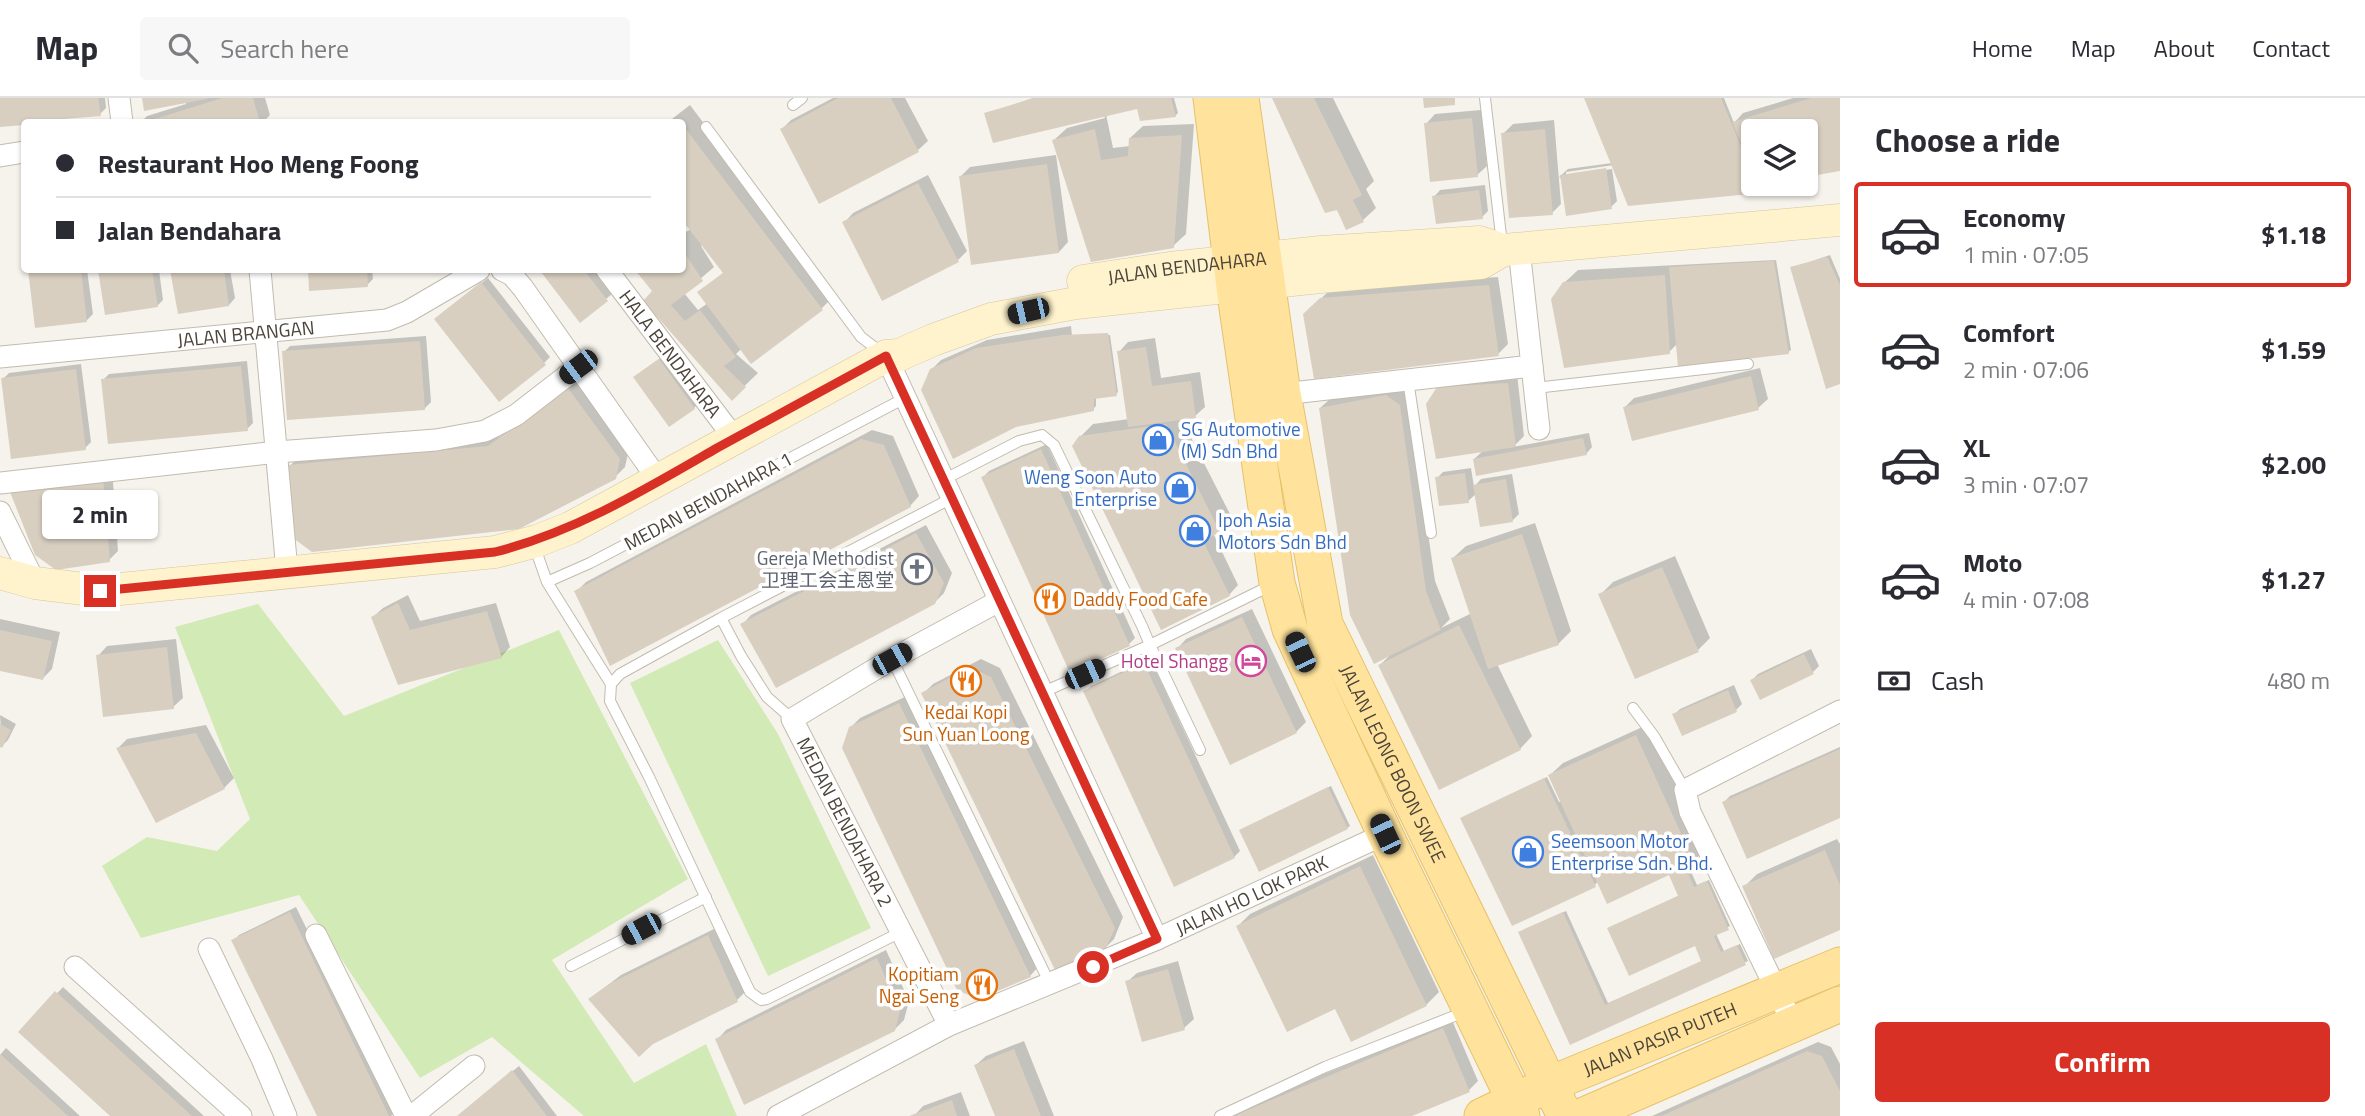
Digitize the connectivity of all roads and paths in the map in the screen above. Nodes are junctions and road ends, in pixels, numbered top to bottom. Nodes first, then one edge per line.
1 (118, 98) edge
2 (1211, 98) edge
3 (1241, 98) edge
4 (1485, 98) edge
5 (122, 119) edge
6 (706, 127) dead end
7 (21, 152) edge
8 (0, 156) edge
9 (1840, 220) edge
10 (1511, 249) junction
11 (260, 273) edge
12 (475, 273) edge
13 (508, 273) edge
14 (609, 273) edge
15 (1248, 273) junction
16 (266, 333) junction
17 (886, 356) junction
18 (0, 357) edge
19 (1748, 363) dead end
20 (1532, 366) junction
21 (578, 367) junction
22 (1408, 380) junction
23 (1535, 388) junction
24 (1283, 394) junction
25 (905, 398) junction
26 (1539, 429) dead end
27 (735, 439) junction
28 (276, 452) junction
29 (659, 481) junction
30 (0, 482) edge
31 (948, 489) junction
32 (0, 513) edge
33 (1431, 533) dead end
34 (533, 542) junction
35 (287, 571) junction
36 (0, 573) edge
37 (547, 582) junction
38 (35, 583) junction
39 (1277, 583) junction
40 (999, 601) junction
41 (721, 618) junction
42 (1150, 645) junction
43 (892, 659) junction
44 (611, 684) junction
45 (1041, 693) junction
46 (1633, 708) dead end
47 (1840, 711) edge
48 (792, 719) junction
49 (1200, 751) dead end
50 (1685, 790) junction
51 (1385, 834) junction
52 (706, 897) junction
53 (901, 932) junction
54 (316, 935) dead end
55 (1157, 939) junction
56 (209, 949) dead end
57 (1840, 965) edge
58 (75, 967) dead end
59 (571, 967) dead end
60 (1050, 985) junction
61 (1776, 990) junction
62 (1840, 1004) edge
63 (1469, 1010) junction
64 (1793, 1024) junction
65 (949, 1026) junction
66 (1524, 1031) junction
67 (1492, 1055) junction
68 (1605, 1061) junction
69 (474, 1066) dead end
70 (1550, 1084) junction
71 (1518, 1108) edge
72 (1613, 1108) edge
73 (241, 1116) edge
74 (286, 1116) edge
75 (406, 1116) edge
76 (412, 1116) edge
77 (778, 1116) edge
78 (1220, 1116) edge
79 (1472, 1116) edge
80 (1482, 1116) edge
81 (1565, 1116) edge
82 (1582, 1116) edge

1 - 5 street
2 - 15 main road, JALAN LEONG BOON SWEE
3 - 15 main road, JALAN LEONG BOON SWEE
4 - 10 lane
6 - 17 lane
7 - 8 street
9 - 10 main road, JALAN BENDAHARA
10 - 15 main road, JALAN BENDAHARA
10 - 20 street
11 - 16 street
12 - 16 street, JALAN BRANGAN
13 - 21 street
14 - 27 street, HALA BENDAHARA
15 - 17 main road, JALAN BENDAHARA
15 - 24 main road, JALAN LEONG BOON SWEE
15 - 39 main road, JALAN LEONG BOON SWEE
16 - 18 street, JALAN BRANGAN
16 - 28 street
17 - 25 street
17 - 27 main road, JALAN BENDAHARA
19 - 23 lane
20 - 22 street
20 - 23 street
21 - 28 street
21 - 29 street
22 - 24 street
22 - 33 lane
23 - 26 street
24 - 66 main road, JALAN LEONG BOON SWEE
25 - 31 street
25 - 37 lane, MEDAN BENDAHARA 1
27 - 29 main road, JALAN BENDAHARA
28 - 30 street
28 - 35 street
29 - 34 main road, JALAN BENDAHARA
31 - 40 street
31 - 41 lane
31 - 42 lane
32 - 38 street
34 - 35 main road, JALAN BENDAHARA
34 - 37 lane
35 - 38 main road, JALAN BENDAHARA
36 - 38 main road, JALAN BENDAHARA
37 - 44 lane
39 - 42 lane
39 - 51 main road, JALAN LEONG BOON SWEE
40 - 43 street, MEDAN BENDAHARA 2
40 - 45 street
41 - 44 lane
41 - 48 lane
42 - 45 lane
42 - 49 lane
43 - 48 street, MEDAN BENDAHARA 2
43 - 60 lane
44 - 52 lane
45 - 55 street
46 - 50 lane
47 - 50 street
48 - 53 street, MEDAN BENDAHARA 2
50 - 61 street
51 - 55 street, JALAN HO LOK PARK
51 - 63 main road, JALAN LEONG BOON SWEE
52 - 53 lane
52 - 59 lane
53 - 65 street, MEDAN BENDAHARA 2
54 - 75 street
55 - 60 street, JALAN HO LOK PARK
56 - 74 street
57 - 61 main road, JALAN PASIR PUTEH
58 - 73 street
60 - 65 street, JALAN HO LOK PARK
61 - 64 street
61 - 68 main road, JALAN PASIR PUTEH
62 - 64 main road, JALAN PASIR PUTEH
63 - 67 main road, JALAN LEONG BOON SWEE
63 - 78 lane
64 - 72 main road, JALAN PASIR PUTEH
65 - 77 street, JALAN HO LOK PARK
66 - 68 main road
66 - 70 main road, JALAN LEONG BOON SWEE
67 - 71 main road, JALAN LEONG BOON SWEE
67 - 79 main road
68 - 70 main road, JALAN PASIR PUTEH
69 - 76 street
70 - 71 main road, JALAN PASIR PUTEH
70 - 81 main road, JALAN LEONG BOON SWEE
71 - 80 main road, JALAN PASIR PUTEH
72 - 82 main road, JALAN PASIR PUTEH

